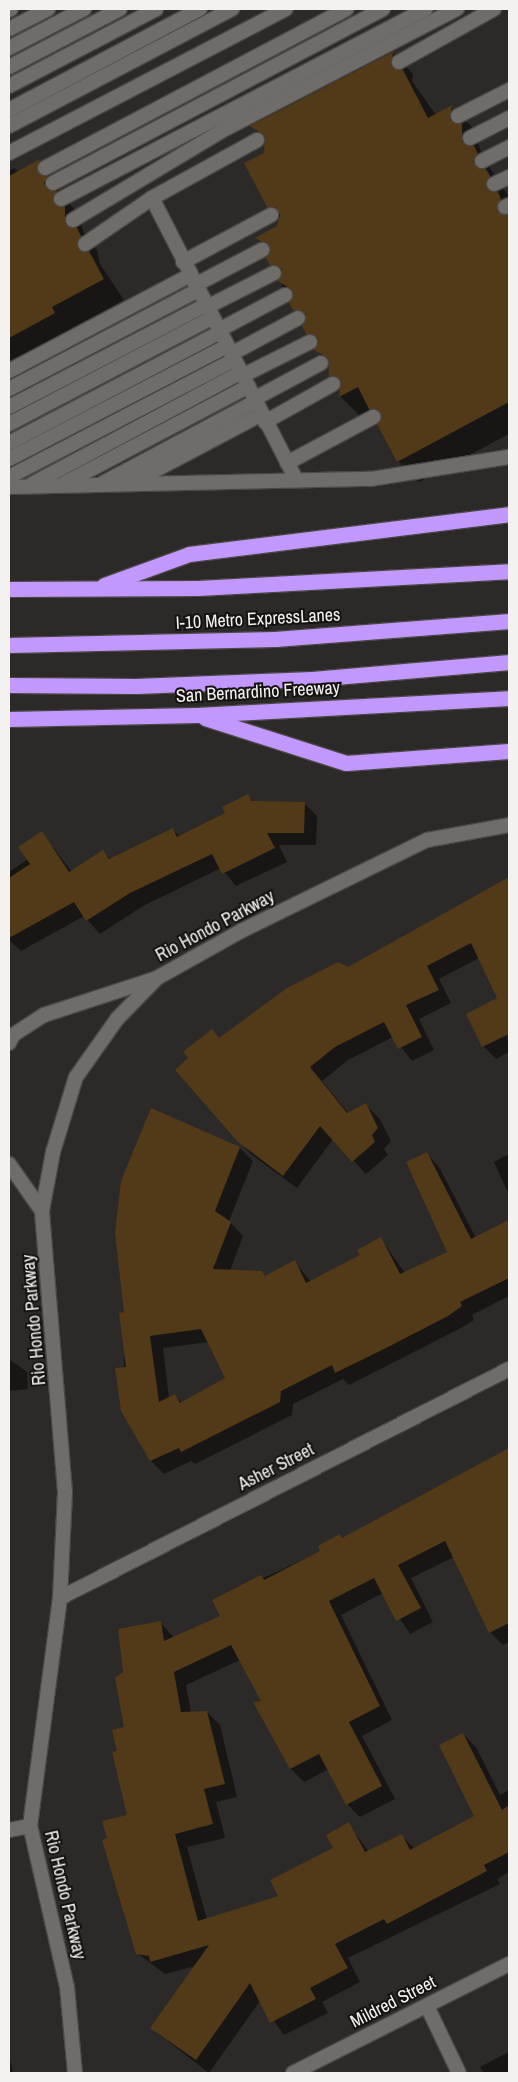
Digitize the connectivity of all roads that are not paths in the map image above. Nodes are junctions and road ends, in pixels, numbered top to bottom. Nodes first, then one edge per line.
1 (48, 9) edge
2 (84, 9) edge
3 (120, 9) edge
4 (156, 9) edge
5 (200, 9) edge
6 (232, 9) edge
7 (286, 9) edge
8 (347, 9) edge
9 (383, 9) edge
10 (426, 9) edge
11 (457, 9) edge
12 (494, 9) edge
13 (9, 29) edge
14 (9, 48) edge
15 (399, 62) dead end
16 (9, 67) edge
17 (9, 86) edge
18 (509, 90) edge
19 (9, 110) edge
20 (458, 116) dead end
21 (509, 118) edge
22 (9, 126) edge
23 (470, 138) dead end
24 (257, 140) dead end
25 (509, 147) edge
26 (9, 153) edge
27 (482, 161) dead end
28 (45, 168) dead end
29 (509, 177) edge
30 (53, 183) dead end
31 (494, 184) dead end
32 (152, 198) junction
33 (61, 199) dead end
34 (271, 215) dead end
35 (73, 220) dead end
36 (85, 244) dead end
37 (262, 250) dead end
38 (183, 262) junction
39 (274, 273) dead end
40 (194, 283) junction
41 (286, 295) dead end
42 (213, 318) junction
43 (298, 318) dead end
44 (310, 342) dead end
45 (230, 353) junction
46 (321, 363) dead end
47 (9, 371) edge
48 (333, 384) dead end
49 (9, 389) edge
50 (252, 396) junction
51 (9, 407) edge
52 (374, 417) dead end
53 (9, 424) edge
54 (9, 443) edge
55 (509, 457) edge
56 (9, 459) edge
57 (287, 463) junction
58 (9, 477) edge
59 (296, 480) junction
60 (100, 484) junction
61 (130, 484) junction
62 (60, 485) junction
63 (9, 486) edge
64 (29, 486) junction
65 (509, 514) edge
66 (509, 571) edge
67 (9, 589) edge
68 (93, 590) junction
69 (509, 621) edge
70 (9, 645) edge
71 (509, 662) edge
72 (9, 685) edge
73 (509, 698) edge
74 (196, 715) junction
75 (9, 720) edge
76 (509, 751) edge
77 (509, 825) edge
78 (157, 978) junction
79 (10, 1038) edge
80 (9, 1164) edge
81 (42, 1211) junction
82 (509, 1369) edge
83 (60, 1598) junction
84 (30, 1826) junction
85 (9, 1830) edge
86 (509, 1964) edge
87 (427, 2006) junction
88 (76, 2073) edge
89 (293, 2073) edge
90 (459, 2073) edge

1 - 13 street
2 - 14 street
3 - 16 street
4 - 17 street
5 - 19 street
6 - 22 street
7 - 26 street
8 - 28 street
9 - 30 street
10 - 33 street
11 - 35 street
12 - 15 street
18 - 20 street
21 - 23 street
24 - 32 street
25 - 27 street
29 - 31 street
32 - 36 street
32 - 38 street
34 - 38 street
37 - 40 street
38 - 40 street
39 - 42 street
40 - 42 street
40 - 47 street
40 - 49 street
41 - 42 street
42 - 45 street
42 - 51 street
42 - 53 street
42 - 54 street
43 - 45 street
44 - 50 street
45 - 50 street
45 - 56 street
45 - 58 street
46 - 50 street
48 - 50 street
50 - 57 street
50 - 60 street
50 - 61 street
50 - 62 street
50 - 64 street
52 - 57 street
55 - 59 street
57 - 59 street
59 - 61 street
60 - 61 street
60 - 62 street
62 - 64 street
63 - 64 street
65 - 68 highway
66 - 68 highway
67 - 68 highway
69 - 70 highway, I-10 Metro ExpressLanes
71 - 72 highway
73 - 74 highway, San Bernardino Freeway
74 - 75 highway, San Bernardino Freeway
74 - 76 highway
77 - 78 street, Rio Hondo Parkway
78 - 79 street
78 - 81 street, Rio Hondo Parkway
80 - 81 street
81 - 83 street, Rio Hondo Parkway
82 - 83 street, Asher Street
83 - 84 street, Rio Hondo Parkway
84 - 85 street
84 - 88 street, Rio Hondo Parkway
86 - 87 street, Mildred Street
87 - 89 street, Mildred Street
87 - 90 street

